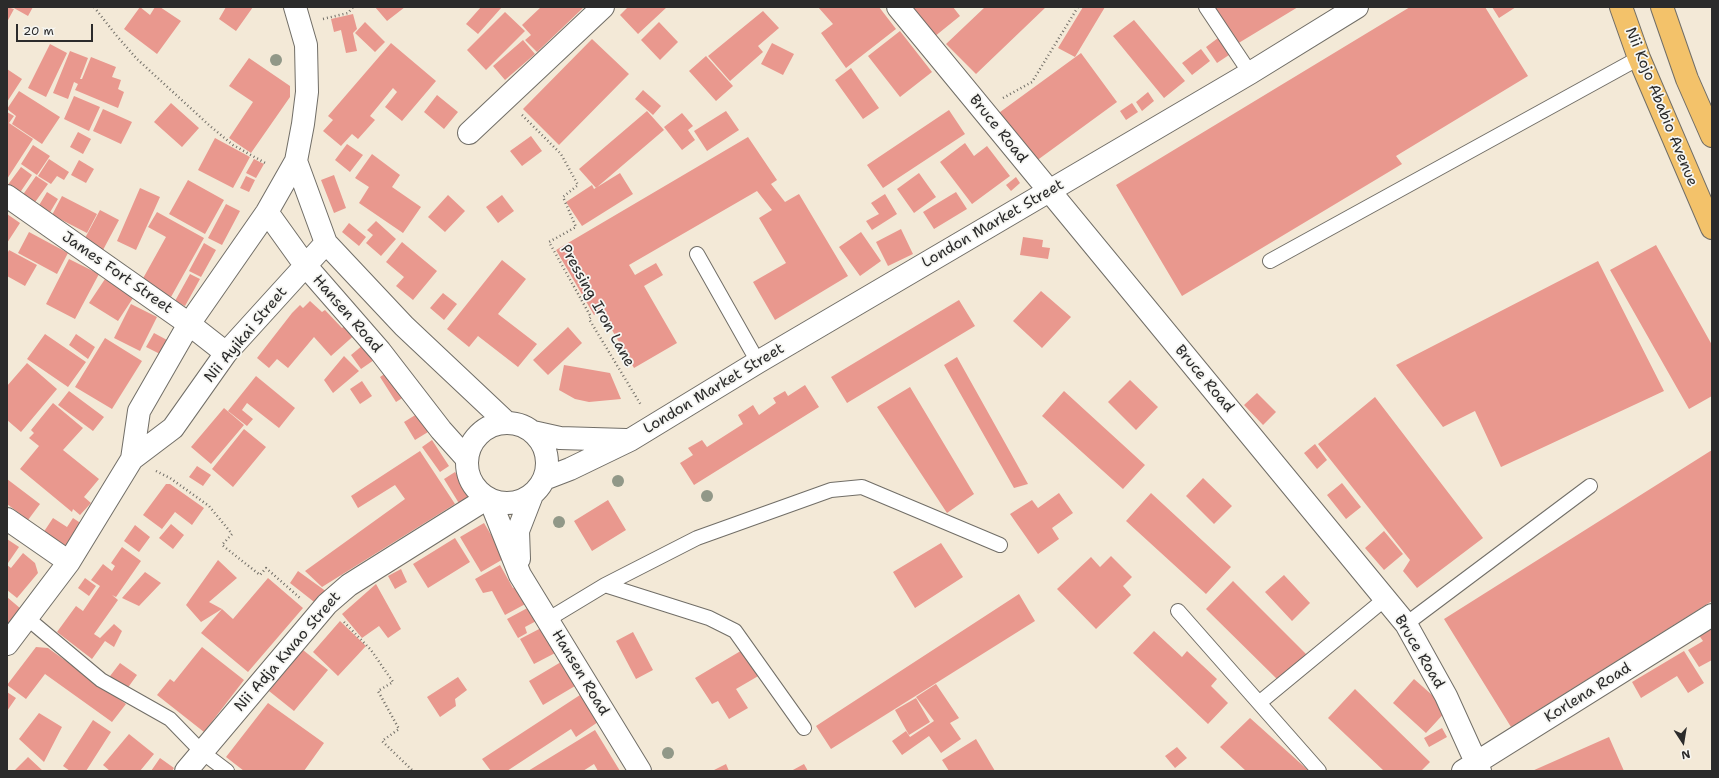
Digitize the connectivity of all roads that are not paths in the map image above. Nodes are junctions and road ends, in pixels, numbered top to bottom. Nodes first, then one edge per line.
1 (603, 7) edge
2 (898, 7) edge
3 (1206, 7) edge
4 (1357, 7) edge
5 (1621, 7) edge
6 (1662, 7) edge
7 (298, 16) edge
8 (1640, 58) junction
9 (1250, 73) junction
10 (469, 133) dead end
11 (1712, 136) edge
12 (292, 168) junction
13 (1049, 191) junction
14 (7, 196) edge
15 (267, 212) junction
16 (1712, 228) edge
17 (326, 243) junction
18 (697, 254) dead end
19 (1270, 261) dead end
20 (306, 265) junction
21 (189, 324) junction
22 (226, 353) junction
23 (758, 362) junction
24 (506, 423) junction
25 (533, 432) junction
26 (630, 440) junction
27 (132, 459) junction
28 (467, 459) junction
29 (1590, 486) dead end
30 (538, 487) junction
31 (488, 499) junction
32 (7, 519) edge
33 (1000, 545) dead end
34 (69, 562) junction
35 (520, 575) junction
36 (605, 585) junction
37 (1385, 599) junction
38 (1178, 612) dead end
39 (1712, 614) edge
40 (27, 618) junction
41 (547, 620) junction
42 (1406, 624) junction
43 (7, 644) edge
44 (1259, 703) junction
45 (804, 728) dead end
46 (202, 752) junction
47 (1473, 768) edge
48 (186, 771) edge
49 (227, 771) edge
50 (640, 771) edge
51 (1320, 771) edge

1 - 10 street
2 - 13 street, Bruce Road
3 - 9 lane
4 - 9 street, London Market Street
5 - 8 main road, Nii Kojo Ababio Avenue
6 - 11 main road
7 - 12 street
8 - 16 main road, Nii Kojo Ababio Avenue
8 - 19 lane
9 - 13 street, London Market Street
12 - 15 street
12 - 17 street
13 - 23 street, London Market Street
13 - 37 street, Bruce Road
14 - 21 street, James Fort Street
15 - 20 street, Hansen Road
15 - 21 street, Nii Ayikai Street
17 - 20 street, Nii Ayikai Street
17 - 24 street
18 - 23 lane
20 - 22 street, Nii Ayikai Street
20 - 28 street, Hansen Road
21 - 22 street, James Fort Street
21 - 27 street, Nii Ayikai Street
22 - 27 street, Nii Ayikai Street
23 - 26 street, London Market Street
24 - 25 street
24 - 28 street
25 - 26 street, London Market Street
25 - 30 street
26 - 30 street, London Market Street
27 - 34 street, Nii Ayikai Street
28 - 31 street
29 - 42 lane
30 - 31 street
30 - 35 street, Hansen Road
31 - 35 street, Hansen Road
31 - 46 street, Nii Adja Kwao Street
32 - 34 street
33 - 36 lane
34 - 40 street, Nii Ayikai Street
35 - 41 street, Hansen Road
36 - 41 lane
36 - 45 lane
37 - 42 street, Bruce Road
37 - 44 lane
38 - 44 lane
39 - 47 street, Korlena Road
40 - 43 street, Nii Ayikai Street
40 - 46 lane
41 - 50 street, Hansen Road
42 - 47 street, Bruce Road
44 - 51 lane
46 - 48 street, Nii Adja Kwao Street
46 - 49 lane

